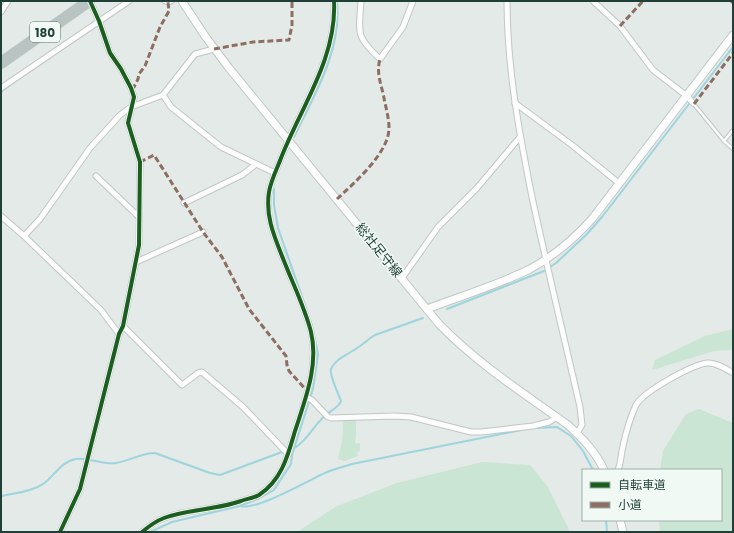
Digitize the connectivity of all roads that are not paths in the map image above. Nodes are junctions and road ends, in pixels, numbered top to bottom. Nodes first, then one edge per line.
1 (8, 1) edge
2 (89, 1) edge
3 (129, 1) edge
4 (165, 1) edge
5 (171, 1) edge
6 (182, 1) edge
7 (334, 1) edge
8 (361, 1) edge
9 (413, 1) edge
10 (507, 1) edge
11 (593, 1) edge
12 (1, 12) edge
13 (99, 21) junction
14 (733, 35) edge
15 (214, 49) junction
16 (1, 63) edge
17 (1, 88) edge
18 (163, 95) junction
19 (690, 99) junction
20 (514, 103) junction
21 (131, 107) junction
22 (733, 130) edge
23 (520, 137) junction
24 (288, 140) junction
25 (724, 141) junction
26 (733, 149) edge
27 (255, 165) junction
28 (275, 173) junction
29 (96, 176) dead end
30 (620, 184) junction
31 (184, 203) dead end
32 (1, 216) edge
33 (139, 217) junction
34 (203, 232) dead end
35 (24, 236) junction
36 (545, 260) junction
37 (136, 262) junction
38 (402, 278) junction
39 (427, 309) junction
40 (123, 326) junction
41 (119, 334) junction
42 (733, 373) edge
43 (309, 398) junction
44 (557, 417) junction
45 (577, 433) junction
46 (288, 454) junction
47 (603, 469) edge
48 (618, 469) edge
49 (620, 521) edge
50 (60, 532) edge
51 (142, 532) edge
52 (623, 532) edge

1 - 12 street
2 - 13 street
2 - 16 highway, 180
3 - 13 street
4 - 5 street
6 - 15 main road, 総社足守線
7 - 24 street
8 - 9 street
10 - 20 street
11 - 19 street
13 - 17 street
13 - 21 street
14 - 19 main road
15 - 18 street
15 - 24 main road, 総社足守線
18 - 21 street
18 - 27 street
19 - 25 lane
19 - 30 main road
20 - 23 street
20 - 30 street
21 - 33 street
21 - 35 street
22 - 25 lane
23 - 36 street
23 - 38 street
24 - 28 street
24 - 38 main road, 総社足守線
25 - 26 lane
27 - 28 street
27 - 31 street
28 - 43 street
29 - 33 street
30 - 36 main road
32 - 35 street
33 - 37 street
34 - 37 street
35 - 41 street
36 - 39 main road
36 - 45 street
37 - 40 street
38 - 39 main road, 総社足守線
39 - 44 main road, 総社足守線
40 - 41 street
40 - 46 street
41 - 50 street
42 - 48 street
43 - 44 street
43 - 46 street
44 - 45 main road, 総社足守線
45 - 47 main road, 総社足守線
46 - 51 street
49 - 52 main road

